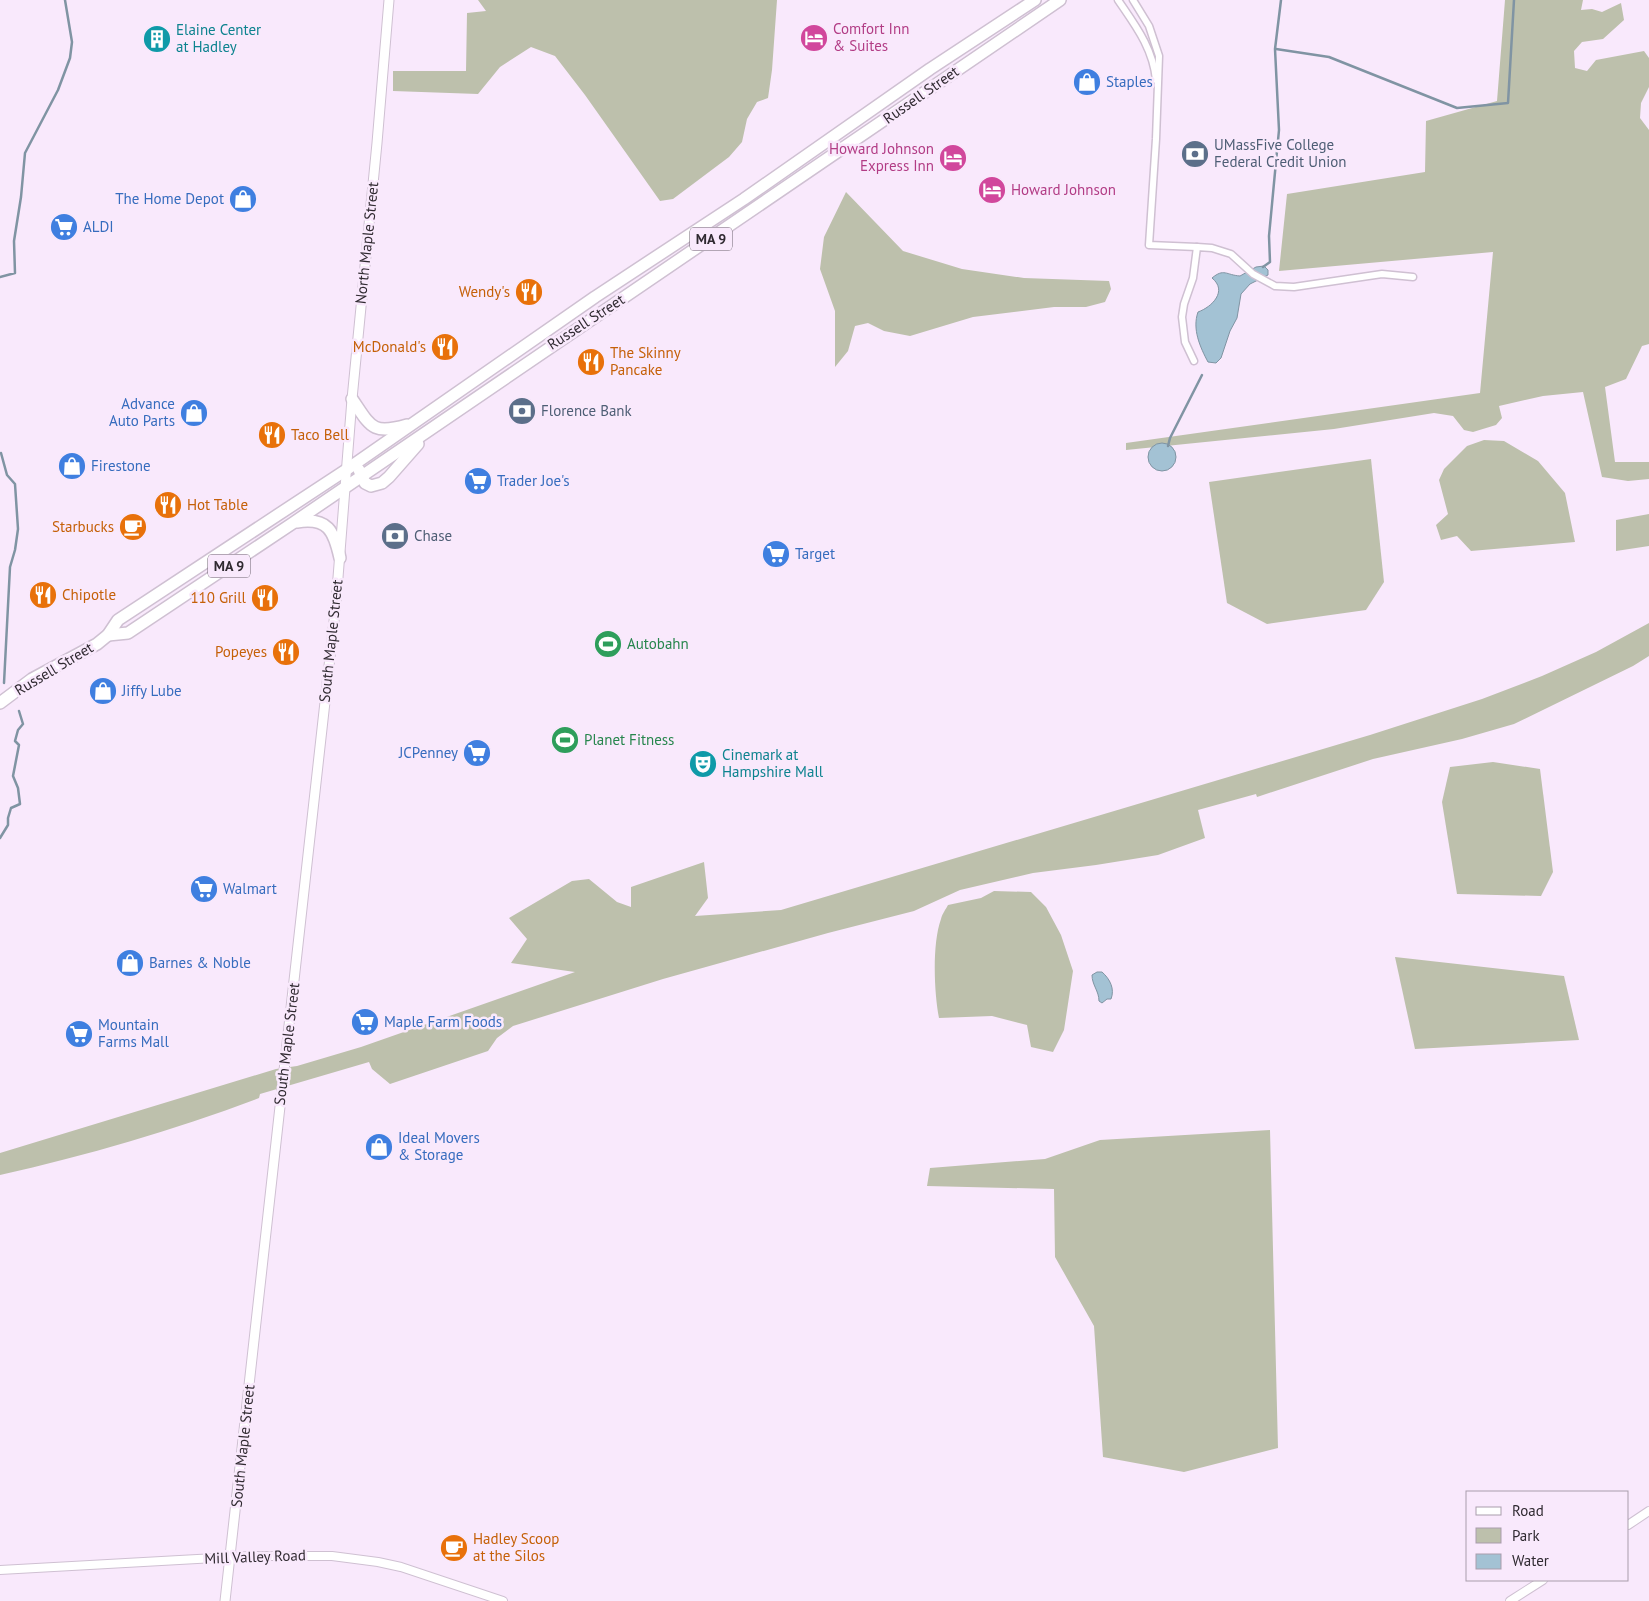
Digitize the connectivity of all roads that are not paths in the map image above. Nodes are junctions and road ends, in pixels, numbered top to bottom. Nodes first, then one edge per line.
1 (389, 0) edge
2 (1035, 0) edge
3 (1060, 0) edge
4 (1118, 0) edge
5 (1133, 0) edge
6 (1158, 98) junction
7 (1196, 247) junction
8 (1413, 277) dead end
9 (1194, 361) dead end
10 (352, 399) junction
11 (416, 422) junction
12 (439, 424) junction
13 (359, 461) junction
14 (346, 470) junction
15 (361, 476) junction
16 (345, 486) junction
17 (292, 523) junction
18 (340, 558) junction
19 (108, 635) junction
20 (0, 703) edge
21 (1649, 1511) edge
22 (1629, 1524) edge
23 (230, 1558) junction
24 (0, 1570) edge
25 (1541, 1581) edge
26 (226, 1601) edge
27 (503, 1601) edge
28 (1510, 1601) edge

1 - 10 main road, North Maple Street
2 - 11 highway, Russell Street / MA 9
3 - 12 highway, Russell Street / MA 9
4 - 6 street
5 - 6 street
6 - 7 street
7 - 8 street
7 - 9 street
10 - 11 highway
10 - 14 main road, North Maple Street
11 - 13 highway, Russell Street / MA 9
12 - 15 highway, Russell Street / MA 9
12 - 15 highway
13 - 14 highway, Russell Street / MA 9
13 - 15 highway
14 - 16 main road, North Maple Street
14 - 19 highway, Russell Street / MA 9
15 - 16 highway, Russell Street / MA 9
16 - 17 highway, Russell Street / MA 9
16 - 18 main road, South Maple Street
17 - 18 highway
17 - 19 highway, Russell Street / MA 9
18 - 23 main road, South Maple Street
19 - 20 highway, Russell Street / MA 9
21 - 22 street
23 - 24 street, Mill Valley Road
23 - 26 main road, South Maple Street
23 - 27 street, Mill Valley Road
25 - 28 street

